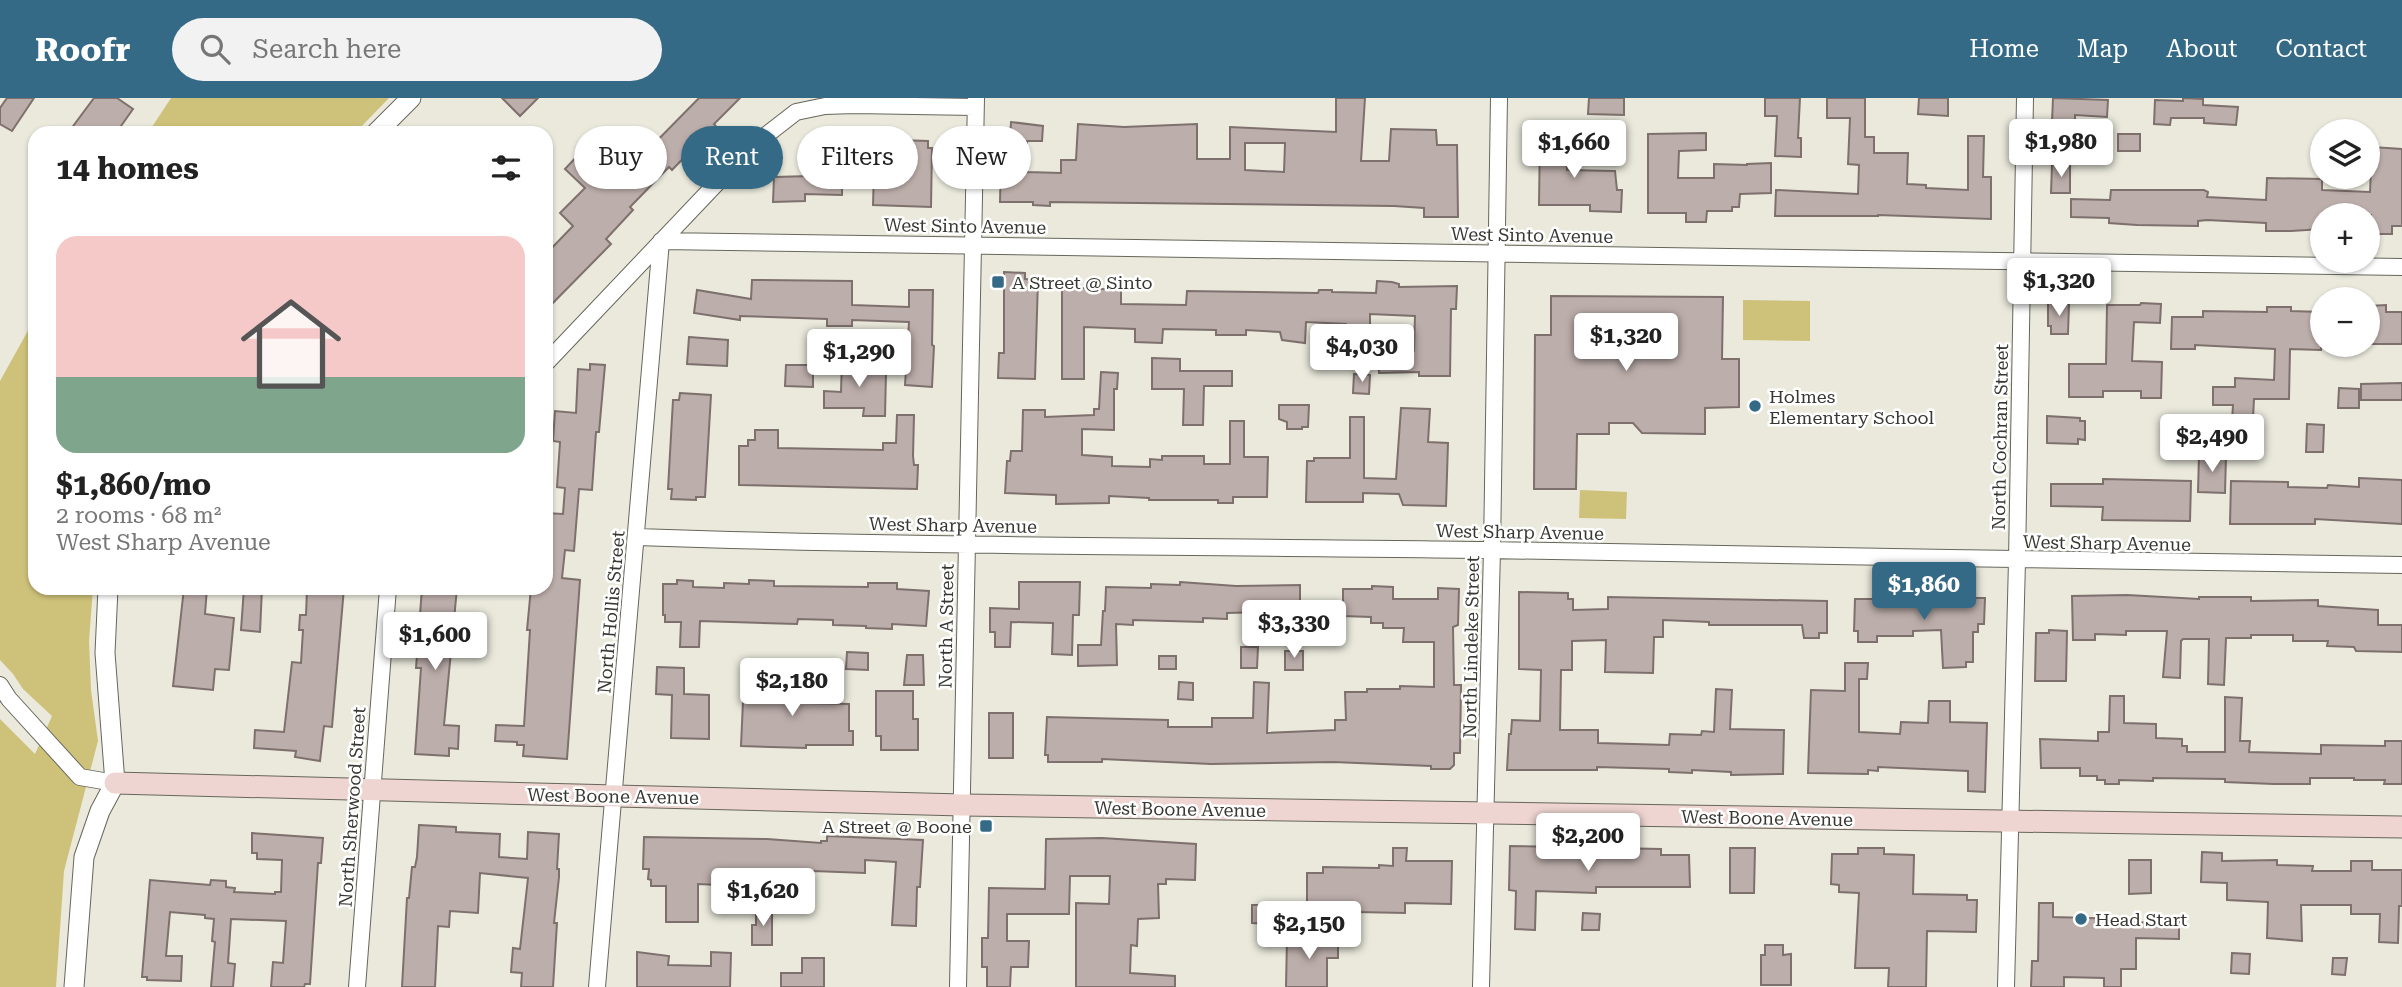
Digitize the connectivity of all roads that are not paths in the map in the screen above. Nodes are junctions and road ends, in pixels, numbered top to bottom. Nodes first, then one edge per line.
1 (411, 98) edge
2 (1499, 98) edge
3 (2025, 98) edge
4 (976, 102) edge
5 (383, 126) edge
6 (661, 241) junction
7 (972, 246) junction
8 (1496, 253) junction
9 (2021, 262) junction
10 (2402, 267) edge
11 (553, 356) edge
12 (637, 537) junction
13 (967, 545) junction
14 (1492, 550) junction
15 (2017, 561) junction
16 (2402, 565) edge
17 (108, 595) edge
18 (387, 595) edge
19 (0, 685) edge
20 (115, 783) junction
21 (372, 791) junction
22 (614, 796) junction
23 (962, 805) junction
24 (1486, 813) junction
25 (2010, 822) junction
26 (2402, 827) edge
27 (74, 987) edge
28 (358, 987) edge
29 (597, 987) edge
30 (958, 987) edge
31 (1481, 987) edge
32 (2006, 987) edge

1 - 5 street
2 - 8 street, North Lindeke Street
3 - 9 street, North Cochran Street
4 - 6 street
4 - 7 street, North A Street
6 - 7 street, West Sinto Avenue
6 - 11 street
6 - 12 street, North Hollis Street
7 - 8 street, West Sinto Avenue
7 - 13 street, North A Street
8 - 9 street, West Sinto Avenue
8 - 14 street, North Lindeke Street
9 - 10 street, West Sinto Avenue
9 - 15 street, North Cochran Street
12 - 13 street, West Sharp Avenue
12 - 22 street, North Hollis Street
13 - 14 street, West Sharp Avenue
13 - 23 street, North A Street
14 - 15 street, West Sharp Avenue
14 - 24 street, North Lindeke Street
15 - 16 street, West Sharp Avenue
15 - 25 street, North Cochran Street
17 - 20 street
18 - 21 street, North Sherwood Street
19 - 20 street, West Boone Avenue
20 - 21 main road, West Boone Avenue
20 - 27 street
21 - 22 main road, West Boone Avenue
21 - 28 street, North Sherwood Street
22 - 23 main road, West Boone Avenue
22 - 29 street, North Hollis Street
23 - 24 main road, West Boone Avenue
23 - 30 street, North A Street
24 - 25 main road, West Boone Avenue
24 - 31 street, North Lindeke Street
25 - 26 main road, West Boone Avenue
25 - 32 street, North Cochran Street

